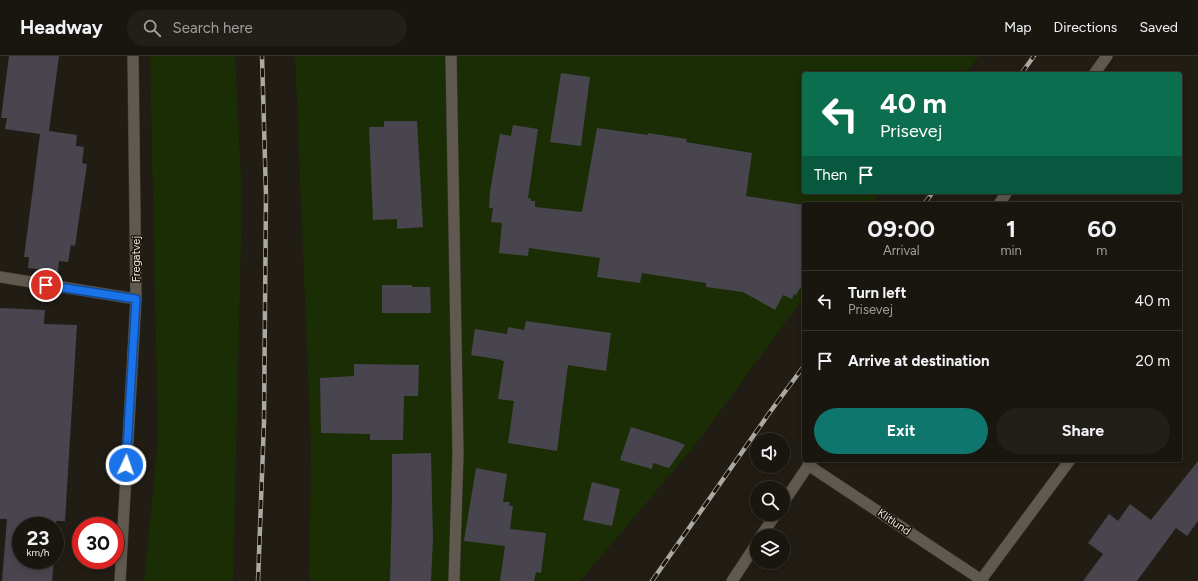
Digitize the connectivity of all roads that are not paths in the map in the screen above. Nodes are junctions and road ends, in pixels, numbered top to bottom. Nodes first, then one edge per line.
1 (133, 56) edge
2 (451, 56) edge
3 (1107, 56) edge
4 (1095, 72) edge
5 (0, 277) edge
6 (136, 299) junction
7 (810, 462) edge
8 (1069, 462) edge
9 (790, 492) edge
10 (750, 553) edge
11 (982, 580) edge
12 (120, 581) edge
13 (454, 581) edge
14 (732, 581) edge

1 - 6 street, Fregatvej
2 - 13 street
3 - 4 street
5 - 6 street
6 - 12 street, Fregatvej
7 - 9 street
7 - 11 street, Klitlund
8 - 11 street, Klitlund
10 - 14 street

